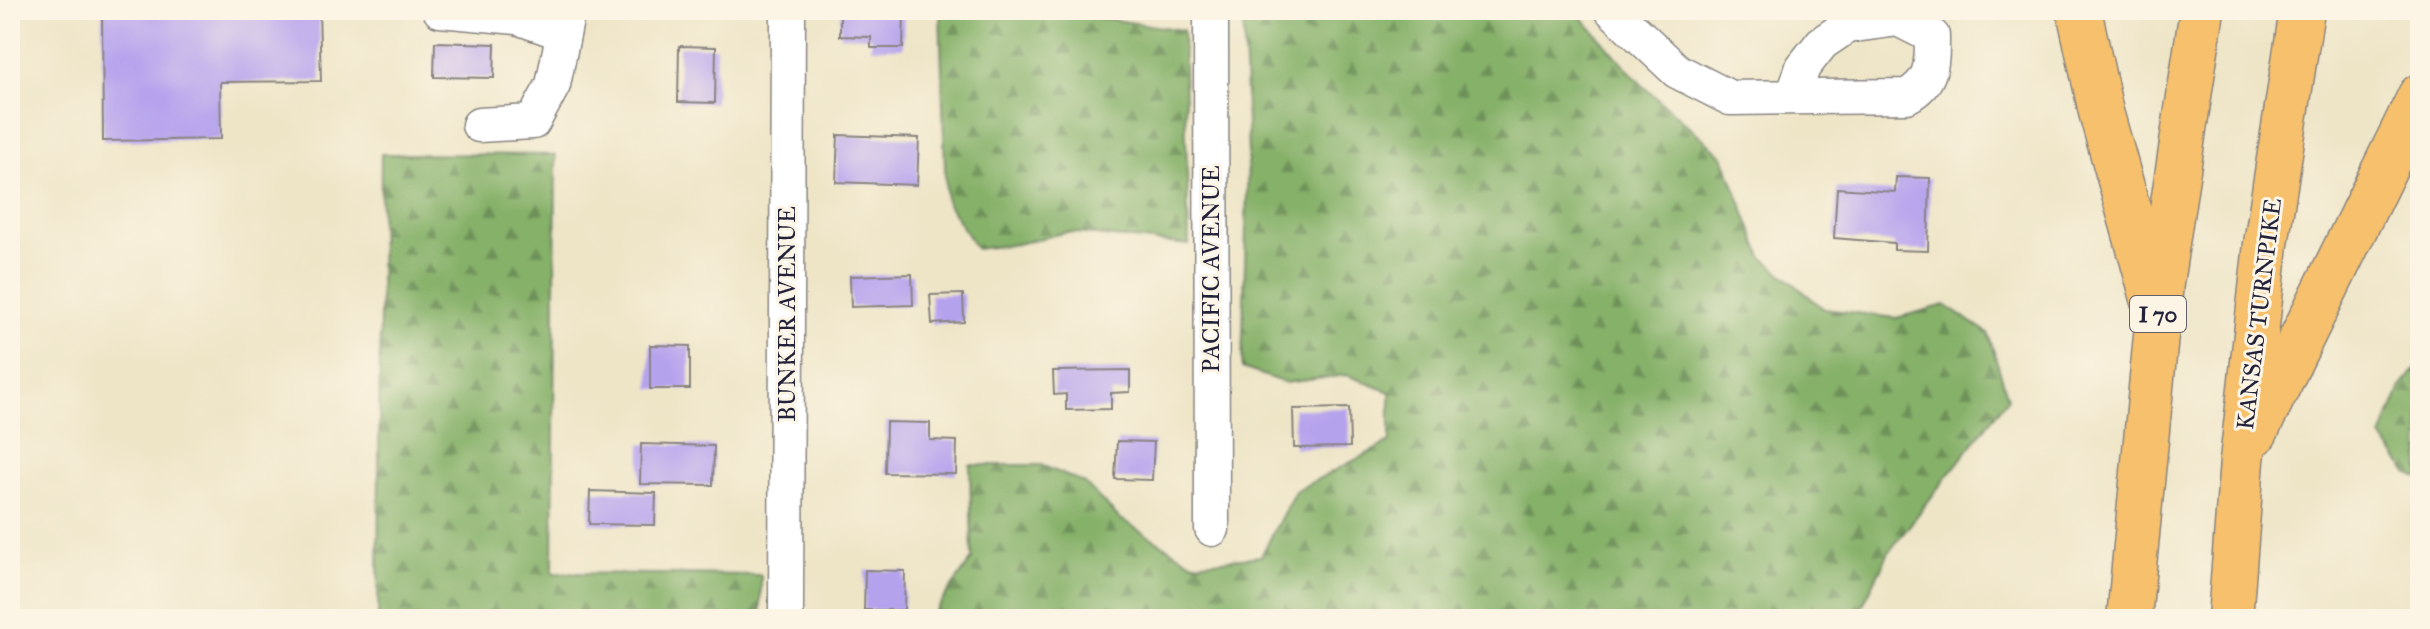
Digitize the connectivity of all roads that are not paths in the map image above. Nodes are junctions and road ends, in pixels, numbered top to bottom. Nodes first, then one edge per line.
1 (440, 10) edge
2 (788, 10) edge
3 (1211, 10) edge
4 (1612, 10) edge
5 (2079, 10) edge
6 (2202, 10) edge
7 (2302, 10) edge
8 (566, 21) edge
9 (2420, 96) edge
10 (1793, 97) junction
11 (479, 125) dead end
12 (2158, 317) junction
13 (2242, 461) junction
14 (1212, 529) dead end
15 (786, 619) edge
16 (2129, 619) edge
17 (2230, 619) edge

1 - 8 street
2 - 15 street, BUNKER AVENUE
3 - 14 street, PACIFIC AVENUE
4 - 10 street
5 - 12 highway
6 - 12 highway, I 70
7 - 13 highway, KANSAS TURNPIKE
8 - 11 street
9 - 13 highway
10 - 10 street
12 - 16 highway, I 70
13 - 17 highway, KANSAS TURNPIKE

